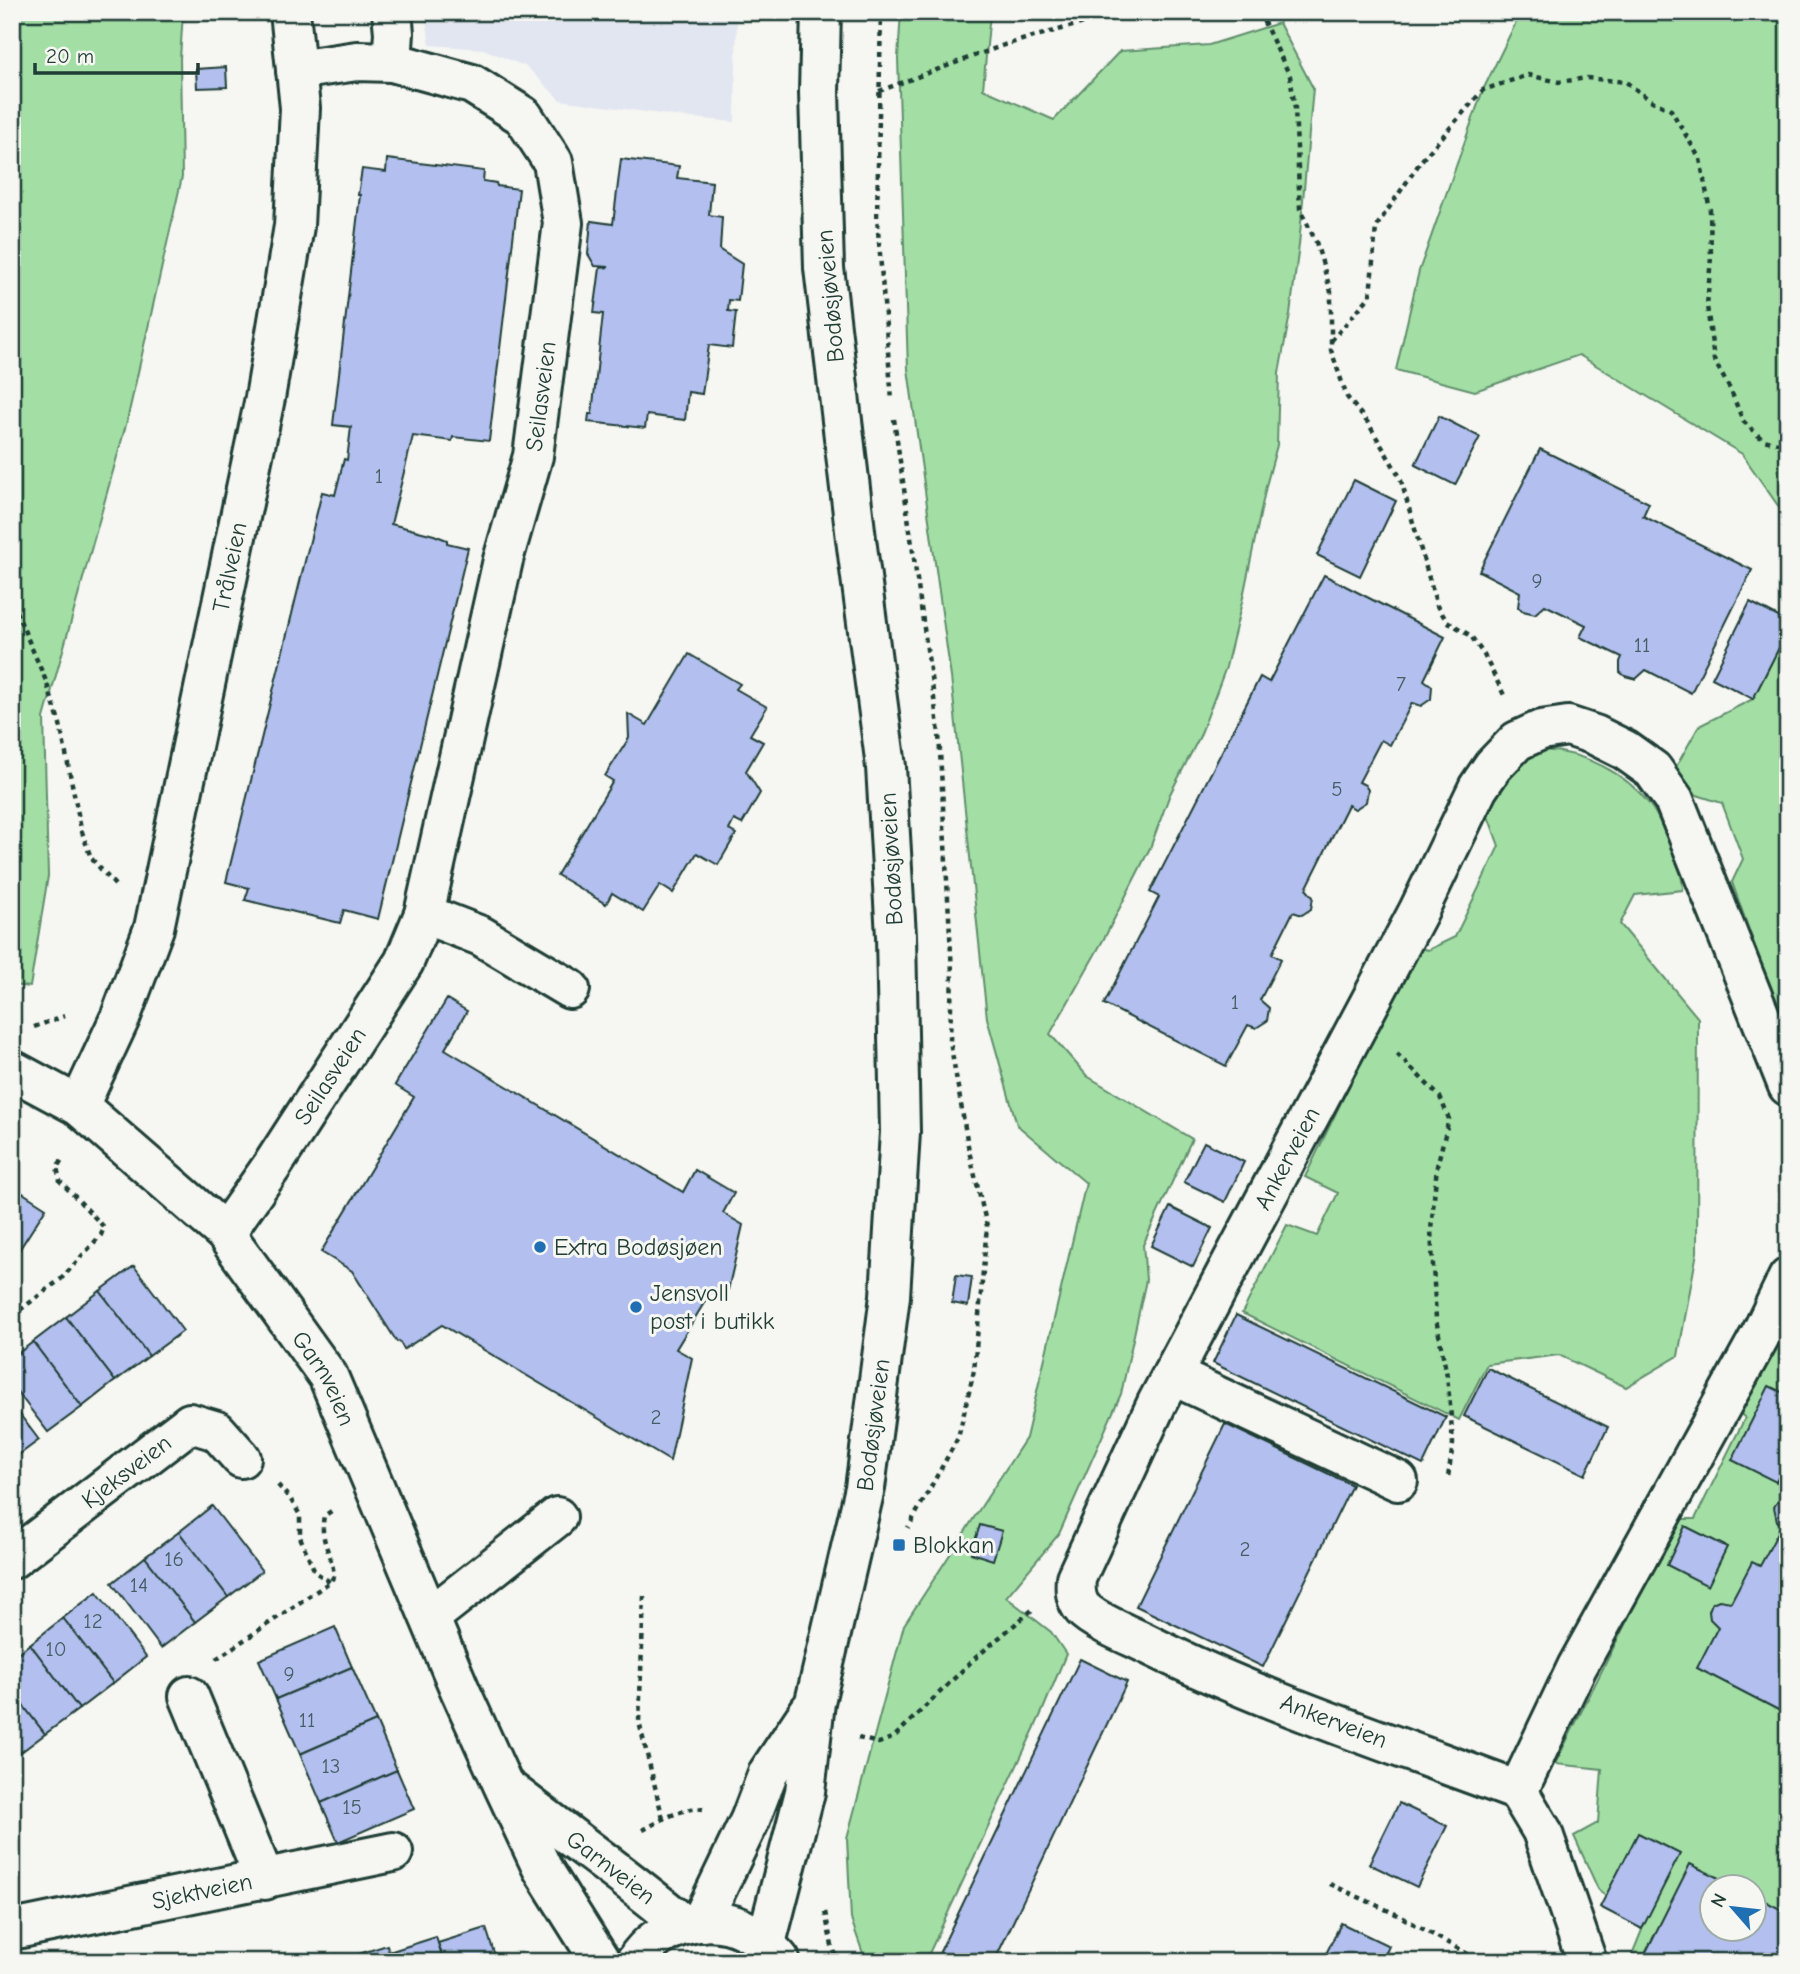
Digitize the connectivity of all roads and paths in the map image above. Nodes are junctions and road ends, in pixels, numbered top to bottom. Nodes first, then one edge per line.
1 (290, 12) edge
2 (392, 12) edge
3 (821, 12) edge
4 (1124, 12) edge
5 (1191, 12) edge
6 (1259, 12) edge
7 (392, 62) junction
8 (296, 70) junction
9 (879, 91) dead end
10 (1331, 341) junction
11 (1788, 445) edge
12 (12, 602) edge
13 (1522, 738) junction
14 (123, 892) dead end
15 (424, 914) junction
16 (570, 989) dead end
17 (1363, 1017) junction
18 (12, 1070) edge
19 (1788, 1086) edge
20 (79, 1106) junction
21 (69, 1150) dead end
22 (225, 1233) junction
23 (1788, 1278) edge
24 (12, 1316) edge
25 (1172, 1375) junction
26 (241, 1458) joint
27 (1447, 1480) dead end
28 (1398, 1481) dead end
29 (344, 1504) dead end
30 (557, 1517) dead end
31 (12, 1559) edge
32 (330, 1582) junction
33 (1075, 1594) junction
34 (645, 1596) dead end
35 (430, 1617) junction
36 (189, 1696) joint
37 (815, 1702) junction
38 (854, 1737) dead end
39 (504, 1787) junction
40 (1518, 1791) junction
41 (708, 1810) dead end
42 (663, 1819) junction
43 (634, 1835) dead end
44 (393, 1852) dead end
45 (265, 1880) junction
46 (1330, 1884) dead end
47 (692, 1923) junction
48 (12, 1930) edge
49 (773, 1952) edge
50 (601, 1962) edge
51 (635, 1962) edge
52 (1482, 1962) edge
53 (1587, 1962) edge

1 - 8 street, Trålveien
2 - 7 street
3 - 37 street, Bodøsjøveien
4 - 5 path
4 - 9 path
6 - 10 path
7 - 8 street, Seilasveien
7 - 15 street, Seilasveien
8 - 20 street, Trålveien
10 - 11 path
10 - 13 path
12 - 14 path
13 - 17 street, Ankerveien
13 - 19 street, Ankerveien
15 - 16 street
15 - 22 street, Seilasveien
17 - 25 street, Ankerveien
17 - 27 path
18 - 20 street, Garnveien
20 - 22 street, Garnveien
21 - 24 path
22 - 35 street, Garnveien
23 - 40 street
25 - 28 street
25 - 33 street, Ankerveien
26 - 31 street, Kjeksveien
26 - 32 path
29 - 32 path
30 - 35 street
32 - 36 path
33 - 38 path
33 - 40 street, Ankerveien
34 - 42 path
35 - 39 street, Garnveien
36 - 45 street
37 - 47 street, Bodøsjøveien
37 - 49 street, Bodøsjøveien
39 - 47 street, Garnveien
39 - 50 street, Garnveien
40 - 53 street
41 - 42 path
42 - 43 path
44 - 45 street, Sjektveien
45 - 48 street, Sjektveien
46 - 52 path
47 - 49 street, Bodøsjøveien
47 - 51 street

